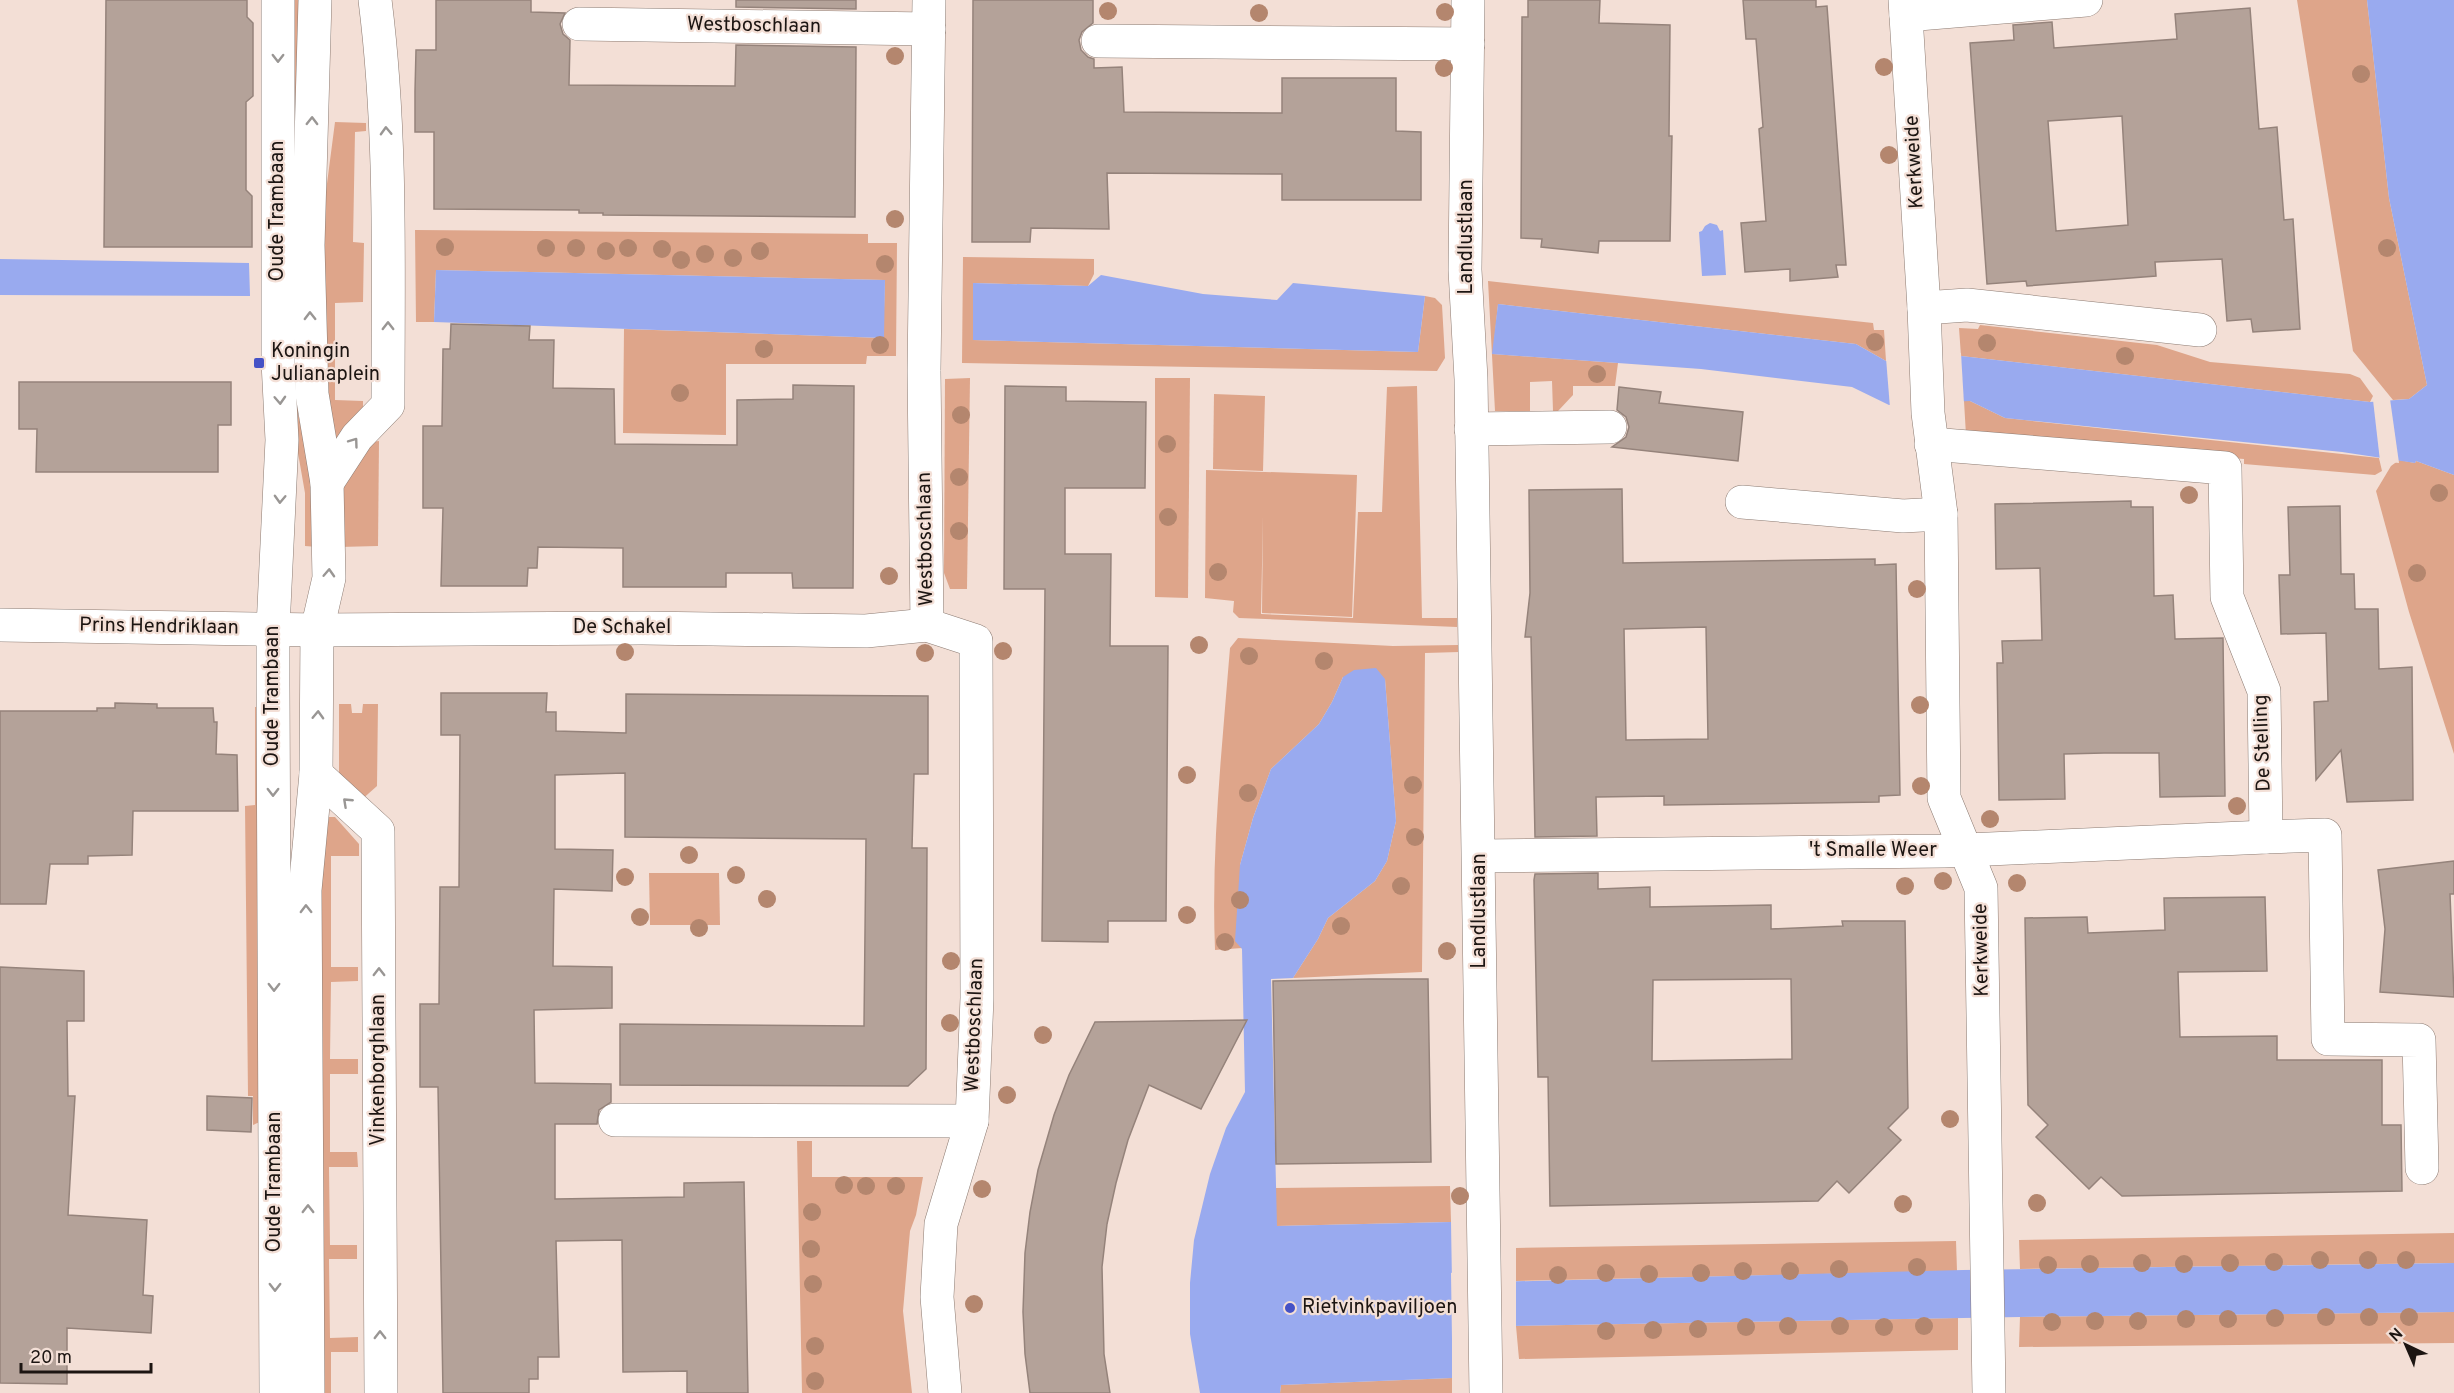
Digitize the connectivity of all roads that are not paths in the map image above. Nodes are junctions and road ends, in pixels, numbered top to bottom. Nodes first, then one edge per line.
1 (278, 0) edge
2 (315, 0) edge
3 (375, 0) edge
4 (1468, 0) edge
5 (2086, 0) edge
6 (1906, 7) edge
7 (929, 14) edge
8 (579, 24) dead end
9 (1098, 41) dead end
10 (1468, 44) junction
11 (1924, 308) junction
12 (2199, 330) dead end
13 (1610, 427) dead end
14 (1471, 429) junction
15 (1929, 429) junction
16 (327, 483) junction
17 (1742, 502) dead end
18 (1941, 514) junction
19 (0, 625) edge
20 (927, 625) junction
21 (273, 628) junction
22 (317, 630) junction
23 (316, 774) junction
24 (2266, 837) junction
25 (1964, 850) junction
26 (1480, 856) junction
27 (615, 1120) dead end
28 (972, 1121) junction
29 (2422, 1167) dead end
30 (276, 1393) edge
31 (308, 1393) edge
32 (381, 1393) edge
33 (945, 1393) edge
34 (1486, 1393) edge
35 (1989, 1393) edge

1 -> 21 street, Oude Trambaan
16 -> 2 street, Oude Trambaan
16 -> 3 street
4 - 10 street, Landlustlaan
5 - 6 street, Kerkweide
6 - 11 street, Kerkweide
7 - 8 street, Westboschlaan
7 - 20 street, Westboschlaan
9 - 10 street
10 - 14 street, Landlustlaan
11 - 12 street
11 - 15 street, Kerkweide
13 - 14 street
14 - 26 street, Landlustlaan
15 - 18 street, Kerkweide
15 - 24 street, De Stelling
22 -> 16 street, Oude Trambaan
17 - 18 street
18 - 25 street, Kerkweide
19 - 21 street, Prins Hendriklaan
20 - 22 street, De Schakel
20 - 28 street, Westboschlaan
21 - 22 street, Prins Hendriklaan
21 -> 30 street, Oude Trambaan
23 -> 22 street, Oude Trambaan
31 -> 23 street, Oude Trambaan
32 -> 23 street, Vinkenborghlaan
24 - 25 street, 't Smalle Weer
24 - 29 street
25 - 26 street, 't Smalle Weer
25 - 35 street, Kerkweide
26 - 34 street, Landlustlaan
27 - 28 street, Westboschlaan
28 - 33 street, Westboschlaan

